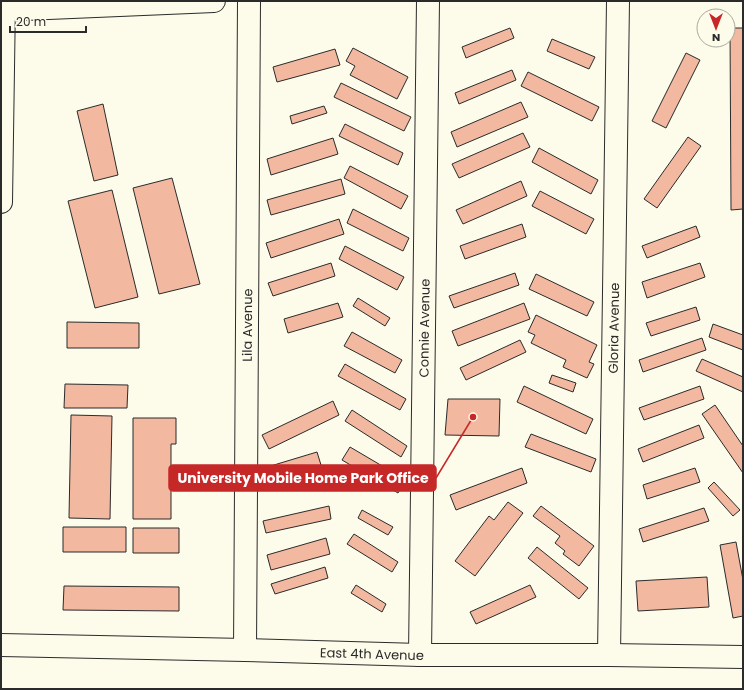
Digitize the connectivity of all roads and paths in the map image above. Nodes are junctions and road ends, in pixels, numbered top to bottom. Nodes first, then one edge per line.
1 (214, 1) edge
2 (249, 1) edge
3 (428, 1) edge
4 (618, 1) edge
5 (3, 7) edge
6 (1, 202) edge
7 (1, 645) edge
8 (245, 650) junction
9 (420, 655) junction
10 (609, 655) junction
11 (743, 657) edge

1 - 5 street
2 - 8 street, Lila Avenue
3 - 9 street, Connie Avenue
4 - 10 street, Gloria Avenue
5 - 6 street
7 - 8 street, East 4th Avenue
8 - 9 street, East 4th Avenue
9 - 10 street, East 4th Avenue
10 - 11 street, East 4th Avenue

